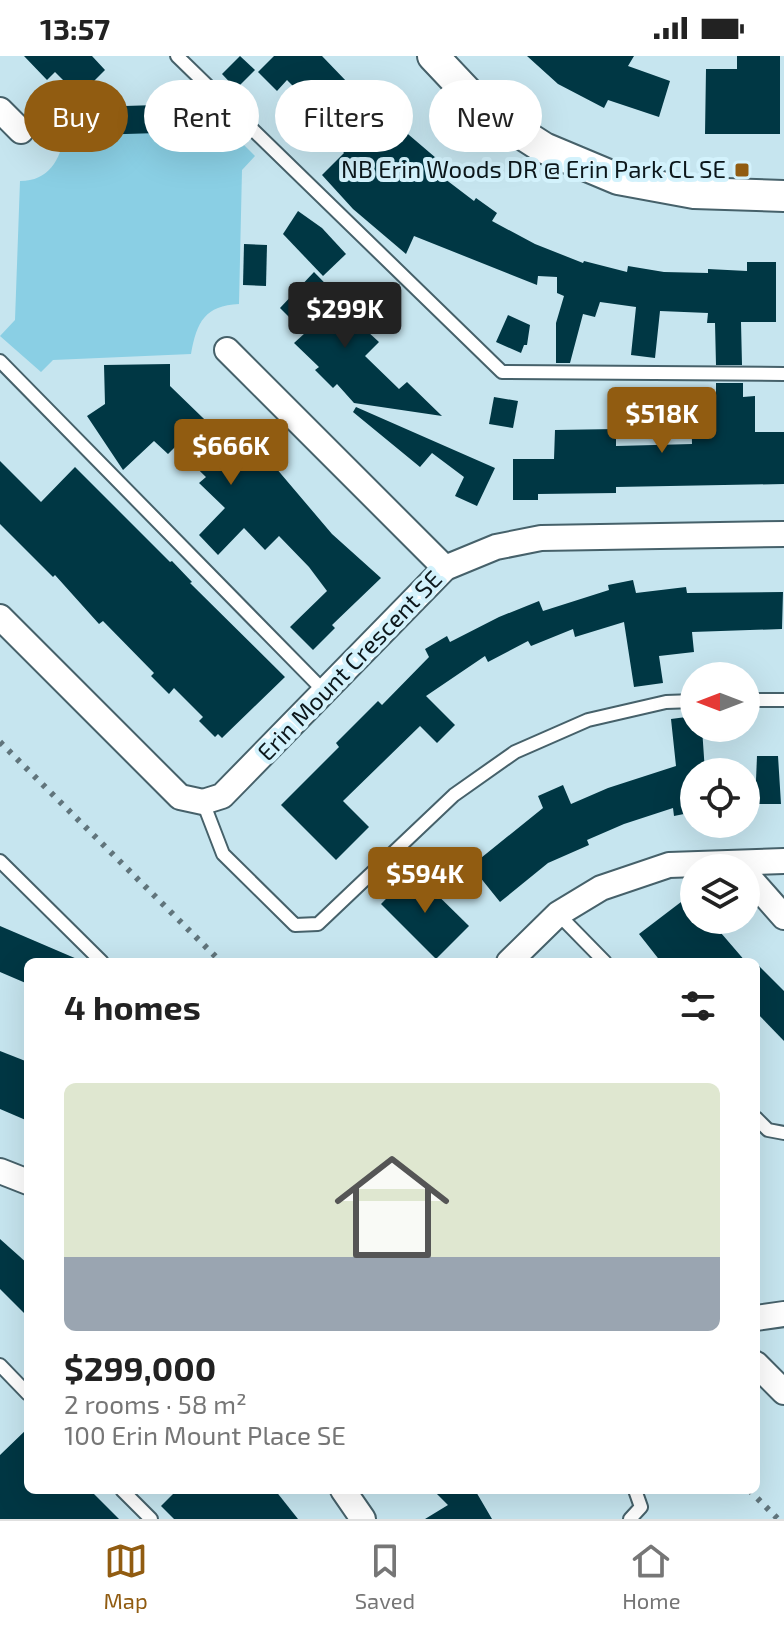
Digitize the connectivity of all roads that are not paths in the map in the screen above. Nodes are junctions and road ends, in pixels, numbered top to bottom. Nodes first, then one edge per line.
1 (177, 56) edge
2 (433, 56) edge
3 (0, 110) edge
4 (21, 131) dead end
5 (784, 196) edge
6 (227, 350) dead end
7 (0, 361) edge
8 (784, 374) edge
9 (784, 534) edge
10 (445, 568) junction
11 (0, 617) edge
12 (325, 692) junction
13 (760, 700) edge
14 (784, 700) edge
15 (680, 702) edge
16 (203, 802) junction
17 (0, 861) edge
18 (784, 861) edge
19 (680, 865) edge
20 (760, 865) edge
21 (760, 890) edge
22 (558, 914) junction
23 (784, 917) edge
24 (98, 958) edge
25 (513, 958) edge
26 (601, 958) edge
27 (760, 1122) edge
28 (784, 1133) edge
29 (0, 1171) edge
30 (24, 1180) edge
31 (784, 1314) edge
32 (760, 1317) edge
33 (0, 1365) edge
34 (760, 1368) edge
35 (24, 1390) edge
36 (784, 1392) edge
37 (126, 1494) edge
38 (346, 1494) edge
39 (636, 1494) edge
40 (151, 1519) edge
41 (363, 1519) edge
42 (630, 1519) edge

1 - 8 lane
2 - 5 street
3 - 4 street
6 - 10 street
7 - 12 lane
9 - 10 street, Erin Mount Crescent SE
10 - 12 street, Erin Mount Crescent SE
11 - 16 street
12 - 16 street, Erin Mount Crescent SE
13 - 14 lane
15 - 16 lane
17 - 24 lane
18 - 20 street
19 - 22 street
21 - 23 street
22 - 25 street
22 - 26 lane
27 - 28 lane
29 - 30 street
31 - 32 street
33 - 35 lane
34 - 36 street
37 - 40 lane
38 - 41 street
39 - 42 lane

